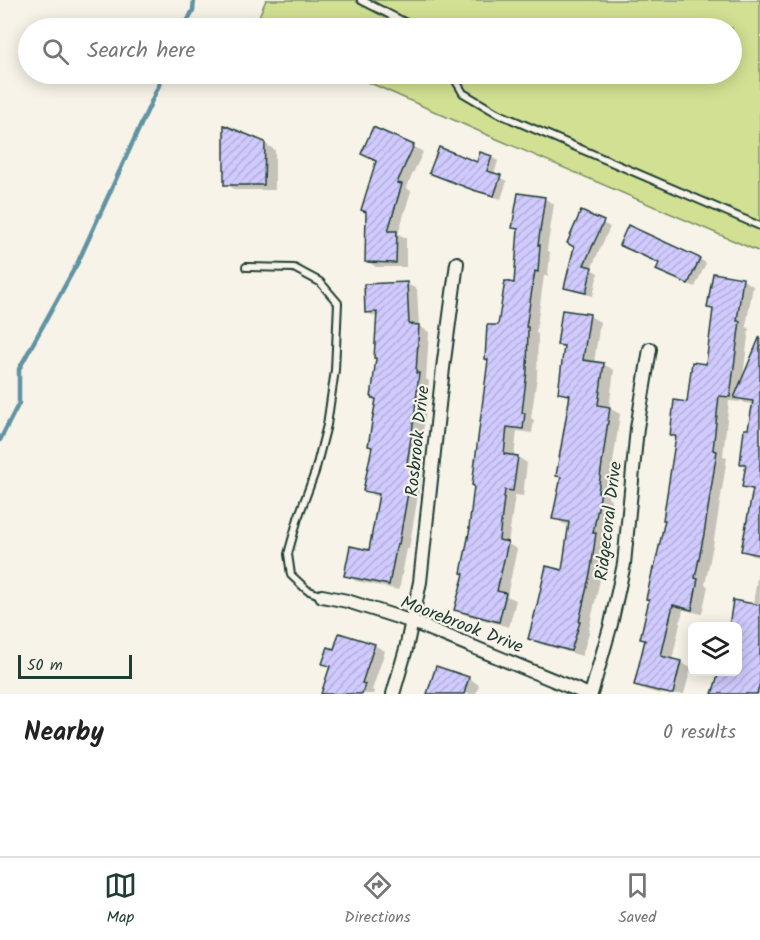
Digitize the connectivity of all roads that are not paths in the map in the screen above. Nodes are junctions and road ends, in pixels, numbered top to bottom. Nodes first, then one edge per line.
1 (361, 0) edge
2 (396, 18) edge
3 (458, 84) edge
4 (760, 226) edge
5 (457, 263) dead end
6 (246, 267) dead end
7 (650, 349) dead end
8 (322, 596) joint
9 (412, 622) junction
10 (393, 694) edge
11 (589, 694) edge

1 - 2 lane
3 - 4 lane
5 - 9 street, Rosbrook Drive
6 - 8 lane
7 - 11 street, Ridgecoral Drive
8 - 9 street, Moorebrook Drive
9 - 10 street, Rosbrook Drive
9 - 11 street, Moorebrook Drive

